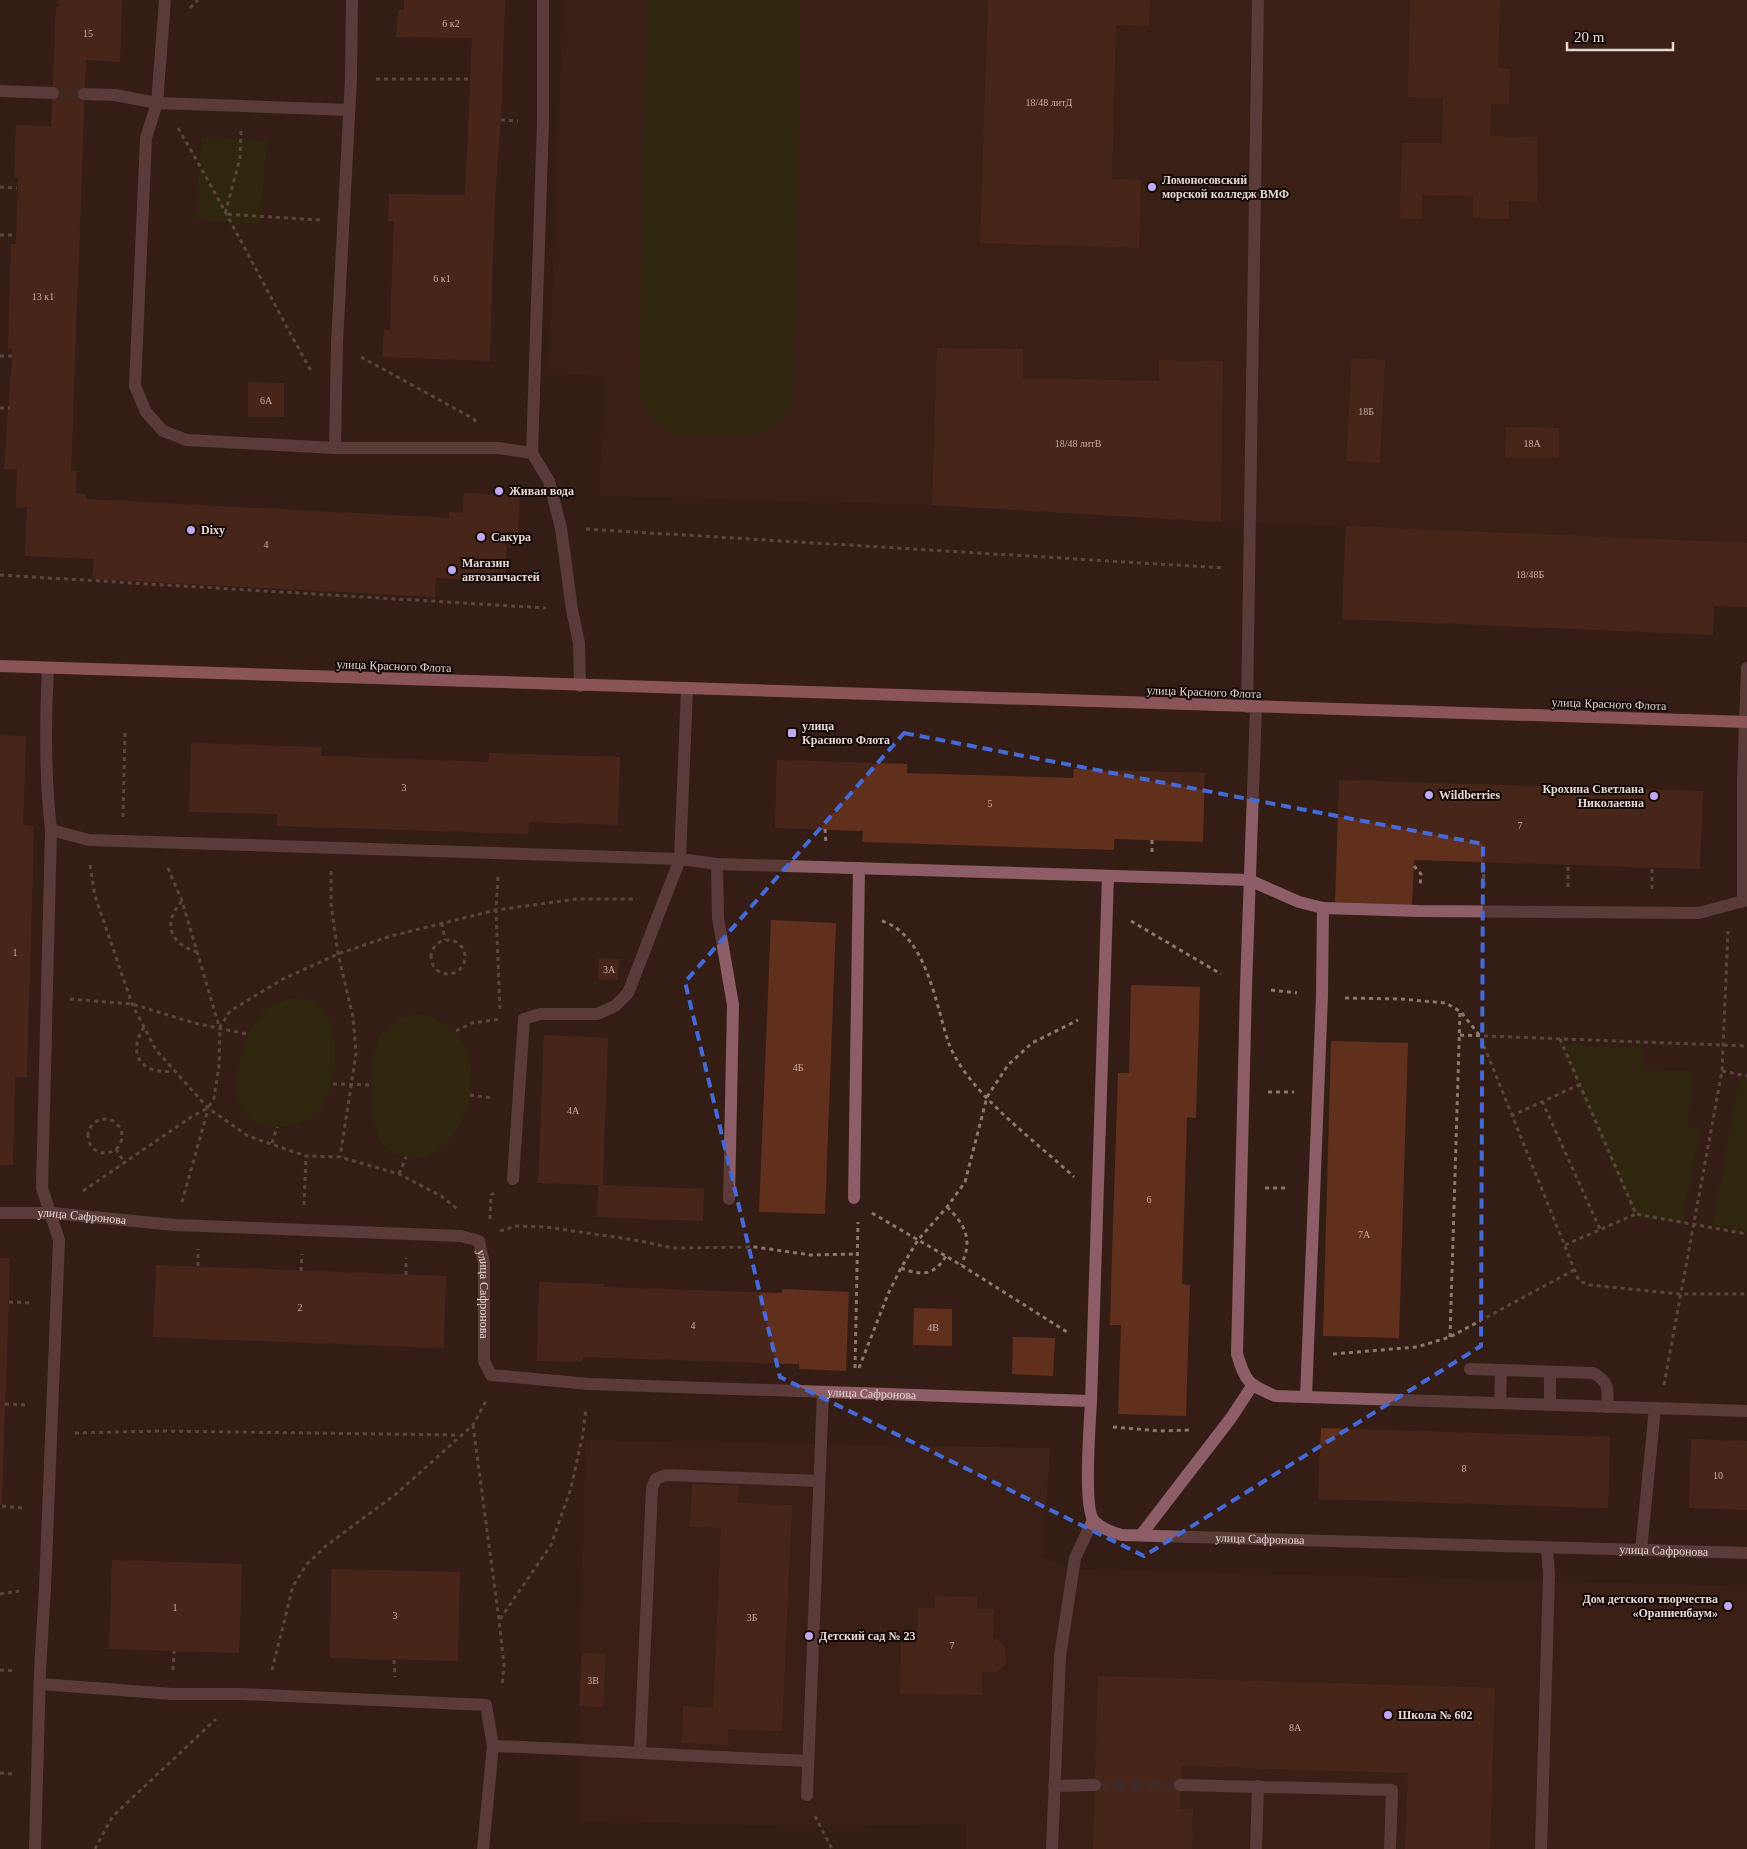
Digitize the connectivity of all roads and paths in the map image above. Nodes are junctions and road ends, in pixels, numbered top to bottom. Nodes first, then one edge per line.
1 (165, 0) edge
2 (352, 0) edge
3 (543, 0) edge
4 (1258, 0) edge
5 (380, 79) dead end
6 (470, 79) dead end
7 (0, 91) edge
8 (52, 93) tunnel mouth
9 (84, 94) tunnel mouth
10 (157, 103) junction
11 (242, 105) junction
12 (349, 110) junction
13 (501, 120) dead end
14 (522, 121) dead end
15 (0, 187) edge
16 (17, 188) dead end
17 (225, 214) junction
18 (343, 221) junction
19 (0, 234) edge
20 (16, 235) dead end
21 (337, 343) junction
22 (0, 356) edge
23 (12, 356) dead end
24 (313, 375) dead end
25 (0, 408) edge
26 (10, 408) dead end
27 (335, 448) junction
28 (498, 448) junction
29 (532, 453) junction
30 (560, 528) junction
31 (1248, 569) junction
32 (0, 575) edge
33 (572, 610) junction
34 (0, 666) edge
35 (48, 668) junction
36 (1747, 668) edge
37 (580, 686) junction
38 (687, 689) junction
39 (1252, 707) junction
40 (1746, 722) edge
41 (125, 730) dead end
42 (52, 830) junction
43 (89, 840) junction
44 (122, 841) junction
45 (168, 842) junction
46 (333, 847) junction
47 (499, 853) junction
48 (680, 859) junction
49 (717, 864) junction
50 (860, 868) junction
51 (1108, 876) junction
52 (1249, 880) junction
53 (1745, 900) edge
54 (182, 902) junction
55 (664, 904) junction
56 (1729, 906) junction
57 (1108, 907) junction
58 (1323, 908) junction
59 (496, 910) junction
60 (859, 915) junction
61 (442, 923) junction
62 (446, 940) junction
63 (198, 952) junction
64 (338, 954) junction
65 (1246, 987) junction
66 (1322, 996) junction
67 (47, 997) junction
68 (132, 1004) junction
69 (1105, 1006) junction
70 (1460, 1012) junction
71 (501, 1019) junction
72 (524, 1019) junction
73 (144, 1027) junction
74 (220, 1027) junction
75 (456, 1031) dead end
76 (248, 1034) dead end
77 (1460, 1035) junction
78 (1480, 1036) junction
79 (1560, 1039) junction
80 (1723, 1045) junction
81 (1747, 1046) edge
82 (173, 1071) junction
83 (1722, 1071) junction
84 (1747, 1076) edge
85 (333, 1084) dead end
86 (353, 1084) junction
87 (1580, 1084) junction
88 (372, 1085) dead end
89 (1244, 1091) junction
90 (1318, 1093) junction
91 (987, 1097) junction
92 (1542, 1101) junction
93 (208, 1108) junction
94 (1511, 1116) junction
95 (278, 1127) dead end
96 (272, 1143) junction
97 (116, 1149) junction
98 (306, 1156) junction
99 (340, 1157) junction
100 (406, 1157) dead end
101 (124, 1162) junction
102 (399, 1174) junction
103 (513, 1179) joint
104 (1314, 1188) junction
105 (1240, 1189) junction
106 (728, 1199) dead end
107 (1097, 1200) junction
108 (856, 1202) junction
109 (947, 1207) junction
110 (0, 1213) edge
111 (52, 1213) junction
112 (1636, 1214) junction
113 (1694, 1224) junction
114 (175, 1225) junction
115 (1600, 1229) junction
116 (303, 1230) junction
117 (490, 1233) junction
118 (1747, 1234) edge
119 (918, 1240) junction
120 (479, 1241) junction
121 (1565, 1245) junction
122 (858, 1254) junction
123 (946, 1256) junction
124 (961, 1265) junction
125 (901, 1268) junction
126 (1574, 1270) junction
127 (1680, 1294) junction
128 (1747, 1294) edge
129 (1450, 1337) junction
130 (1092, 1347) junction
131 (1308, 1355) junction
132 (1470, 1369) dead end
133 (1500, 1370) junction
134 (1550, 1372) junction
135 (499, 1376) junction
136 (855, 1378) junction
137 (588, 1384) junction
138 (1252, 1386) junction
139 (823, 1392) junction
140 (854, 1393) junction
141 (1306, 1397) junction
142 (1091, 1401) junction
143 (1500, 1403) junction
144 (1550, 1405) junction
145 (1607, 1407) junction
146 (1658, 1409) junction
147 (1747, 1412) edge
148 (473, 1425) junction
149 (1090, 1425) junction
150 (1222, 1428) junction
151 (52, 1433) junction
152 (460, 1435) junction
153 (819, 1481) junction
154 (1093, 1520) junction
155 (1141, 1535) junction
156 (1547, 1548) junction
157 (1641, 1550) junction
158 (1747, 1553) edge
159 (500, 1620) junction
160 (40, 1684) junction
161 (242, 1694) junction
162 (266, 1695) junction
163 (486, 1705) junction
164 (493, 1746) junction
165 (640, 1751) junction
166 (808, 1761) junction
167 (1095, 1785) tunnel mouth
168 (1180, 1785) tunnel mouth
169 (1054, 1786) junction
170 (1258, 1786) junction
171 (806, 1795) joint
172 (35, 1849) edge
173 (95, 1849) edge
174 (483, 1849) edge
175 (832, 1849) edge
176 (1052, 1849) edge
177 (1256, 1849) edge
178 (1390, 1849) edge
179 (1541, 1849) edge

1 - 10 lane
2 - 12 lane
3 - 29 lane
4 - 31 lane
5 - 6 path
7 - 8 lane
9 - 10 lane
10 - 11 lane
10 - 17 path
10 - 27 lane
11 - 12 lane
11 - 17 path
12 - 18 lane
13 - 14 path
15 - 16 path
17 - 18 path
17 - 24 path
18 - 21 lane
19 - 20 path
21 - 27 lane
21 - 28 path
22 - 23 path
25 - 26 path
27 - 28 lane
28 - 29 lane
29 - 30 lane
30 - 31 path
30 - 33 lane
31 - 39 lane
32 - 33 path
33 - 37 lane
34 - 35 main road, улица Красного Флота
35 - 37 main road, улица Красного Флота
35 - 42 lane
36 - 40 lane
37 - 38 main road, улица Красного Флота
38 - 39 main road, улица Красного Флота
38 - 48 lane
39 - 40 main road, улица Красного Флота
39 - 52 lane
40 - 53 lane
41 - 44 path
42 - 43 lane
42 - 67 lane
43 - 44 lane
43 - 68 path
44 - 45 lane
45 - 46 lane
45 - 54 path
46 - 47 lane
46 - 64 path
47 - 48 lane
47 - 59 path
48 - 49 lane
48 - 55 lane
49 - 50 lane
49 - 106 lane
50 - 51 lane
50 - 60 lane
51 - 52 lane
51 - 57 lane
52 - 58 lane
52 - 65 lane
53 - 56 lane
54 - 63 path
54 - 63 path
55 - 59 path
55 - 72 lane
56 - 58 lane
56 - 80 path
57 - 65 path
57 - 69 lane
58 - 66 lane
59 - 61 path
59 - 71 path
60 - 91 path
60 - 108 lane
61 - 62 path
61 - 64 path
62 - 62 path
63 - 74 path
64 - 74 path
64 - 86 path
65 - 66 path
65 - 89 lane
66 - 70 path
66 - 90 lane
67 - 68 path
67 - 111 lane
68 - 73 path
68 - 74 path
69 - 91 path
69 - 107 lane
70 - 77 path
70 - 78 path
71 - 72 path
71 - 75 path
72 - 103 lane
73 - 82 path
73 - 82 path
74 - 76 path
74 - 93 path
77 - 78 path
77 - 129 path
78 - 79 path
78 - 94 path
79 - 80 path
79 - 87 path
80 - 81 path
80 - 83 path
82 - 93 path
83 - 84 path
83 - 113 path
85 - 86 path
86 - 88 path
86 - 99 path
87 - 92 path
87 - 112 path
89 - 90 path
89 - 105 lane
90 - 104 lane
91 - 107 path
91 - 109 path
92 - 94 path
92 - 115 path
93 - 96 path
93 - 101 path
93 - 114 path
94 - 121 path
95 - 96 path
96 - 98 path
97 - 97 path
97 - 101 path
98 - 99 path
98 - 116 path
99 - 102 path
100 - 102 path
101 - 111 path
102 - 120 path
103 - 117 path
104 - 105 path
104 - 131 lane
105 - 138 lane
107 - 130 lane
108 - 119 path
108 - 122 path
109 - 119 path
109 - 124 path
110 - 111 lane, улица Сафронова
111 - 114 lane, улица Сафронова
111 - 151 lane
112 - 113 path
112 - 115 path
113 - 118 path
113 - 127 path
114 - 116 lane, улица Сафронова
115 - 121 path
116 - 120 lane, улица Сафронова
117 - 120 path
117 - 122 path
119 - 123 path
119 - 125 path
120 - 135 lane, улица Сафронова
121 - 126 path
122 - 136 path
123 - 124 path
123 - 125 path
124 - 130 path
125 - 136 path
126 - 127 path
126 - 129 path
127 - 128 path
127 - 146 path
129 - 131 path
130 - 142 lane
131 - 141 lane
132 - 133 lane
133 - 134 lane
133 - 143 lane
134 - 144 lane
134 - 145 lane
135 - 137 lane, улица Сафронова
135 - 148 path
136 - 140 path
137 - 139 lane, улица Сафронова
137 - 159 path
138 - 141 lane
138 - 150 lane
139 - 140 lane, улица Сафронова
139 - 153 lane
140 - 142 lane, улица Сафронова
141 - 143 lane
142 - 149 lane
143 - 144 lane
144 - 145 lane
145 - 146 lane
146 - 147 lane
146 - 157 lane
148 - 152 path
148 - 159 path
149 - 150 path
149 - 154 lane
150 - 155 lane
151 - 152 path
151 - 160 lane
152 - 162 path
153 - 165 lane
153 - 166 lane
154 - 155 lane, улица Сафронова
154 - 169 lane
155 - 156 lane, улица Сафронова
156 - 157 lane, улица Сафронова
156 - 179 lane
157 - 158 lane, улица Сафронова
159 - 163 path
160 - 161 lane
160 - 172 lane
161 - 162 lane
161 - 173 path
162 - 163 lane
163 - 164 lane
164 - 165 lane
164 - 174 lane
165 - 166 lane
166 - 171 lane
167 - 169 lane
168 - 170 lane
169 - 176 lane
170 - 177 lane
170 - 178 lane
171 - 175 path

